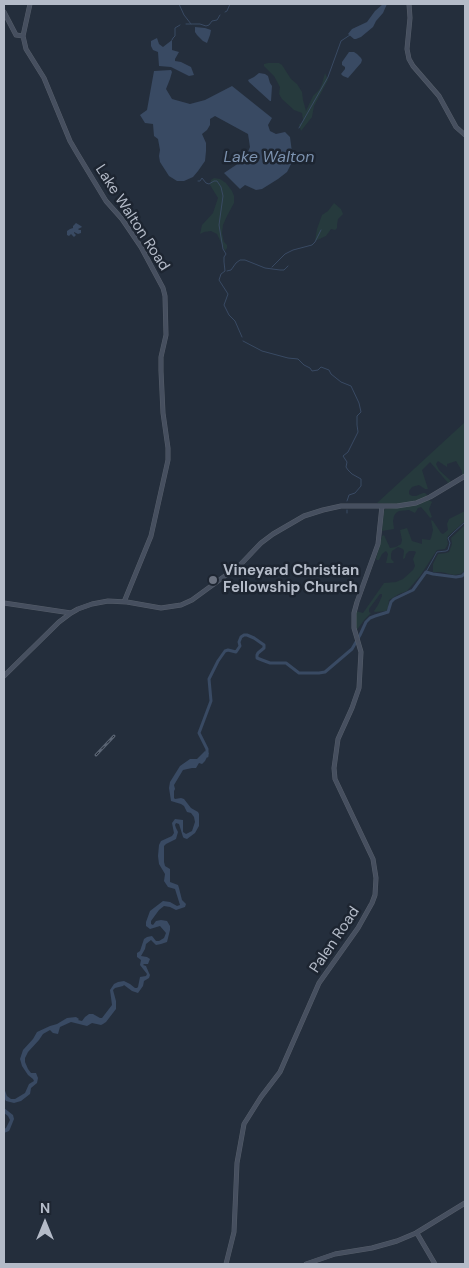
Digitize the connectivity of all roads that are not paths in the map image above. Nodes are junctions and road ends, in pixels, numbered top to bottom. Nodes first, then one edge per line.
1 (30, 4) edge
2 (408, 4) edge
3 (4, 12) edge
4 (23, 36) junction
5 (465, 135) edge
6 (465, 476) edge
7 (374, 506) junction
8 (382, 506) junction
9 (381, 515) junction
10 (124, 602) junction
11 (4, 603) edge
12 (71, 613) junction
13 (4, 676) edge
14 (465, 1203) edge
15 (416, 1233) junction
16 (226, 1264) edge
17 (306, 1264) edge
18 (434, 1264) edge

1 - 4 street
2 - 5 street
3 - 4 street
4 - 10 street, Lake Walton Road
6 - 8 street
7 - 8 street
7 - 9 street
7 - 10 street
8 - 9 street, Palen Road
9 - 16 street, Palen Road
10 - 12 street
11 - 12 street
12 - 13 street
14 - 15 street
15 - 17 street
15 - 18 street

